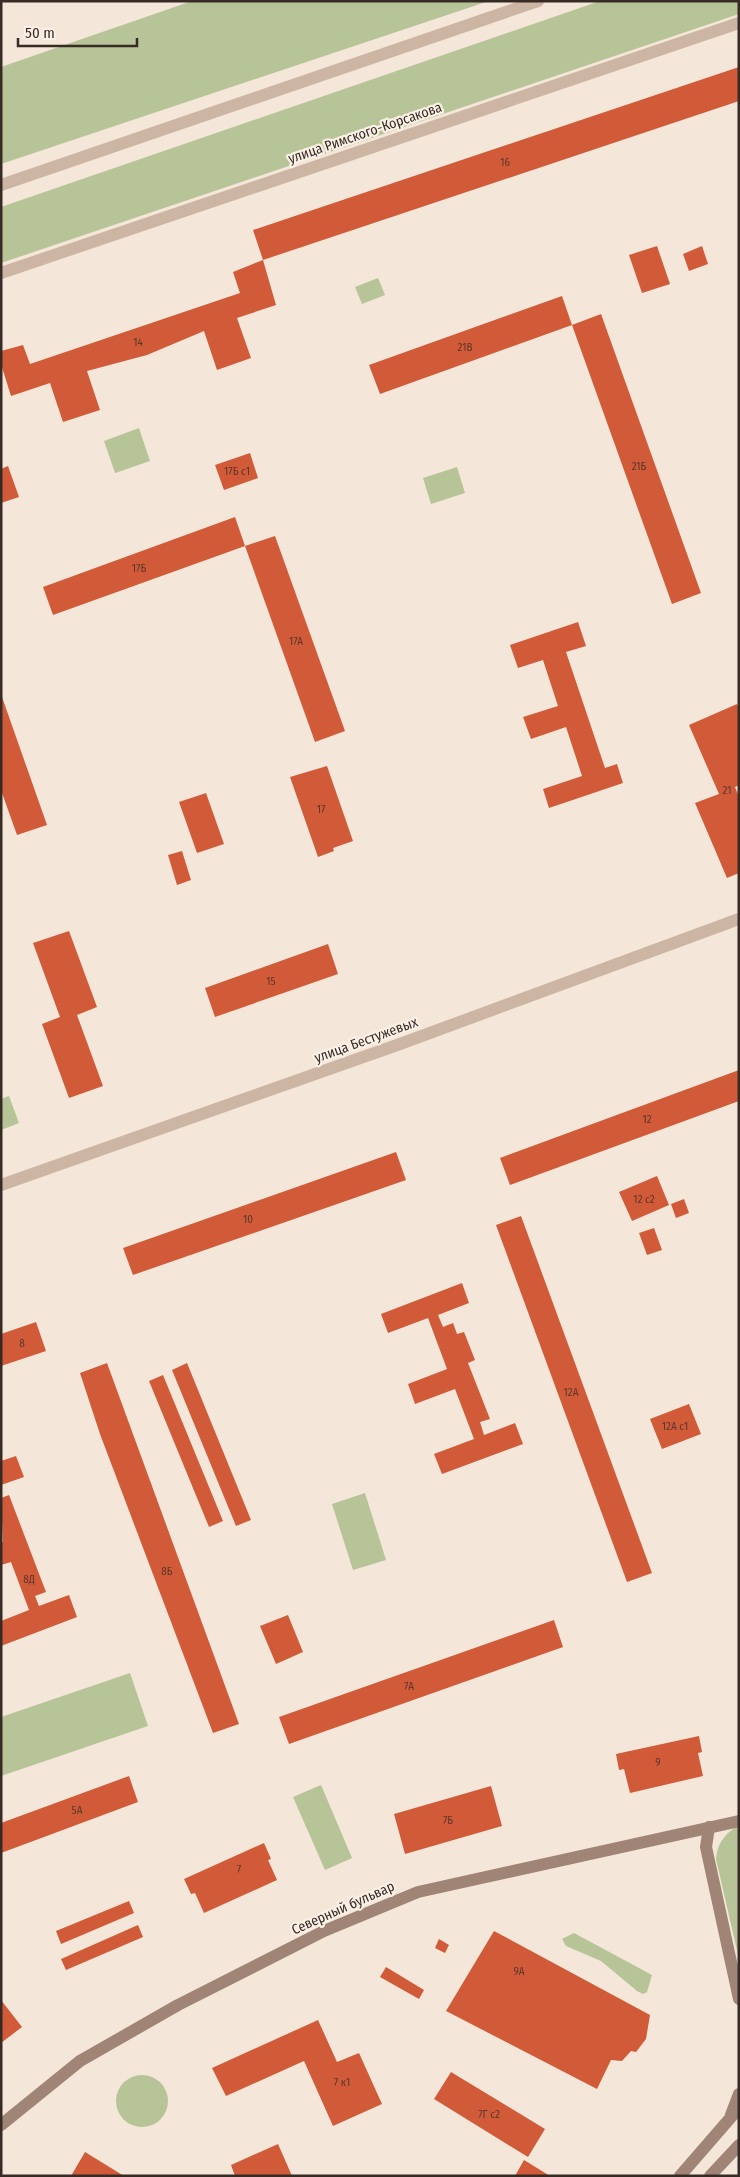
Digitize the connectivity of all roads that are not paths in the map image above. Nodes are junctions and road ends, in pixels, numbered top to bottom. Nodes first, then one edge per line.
1 (538, 1) edge
2 (739, 23) edge
3 (1, 184) edge
4 (1, 273) edge
5 (739, 919) edge
6 (1, 1185) edge
7 (739, 1821) edge
8 (709, 1828) junction
9 (739, 1998) edge
10 (739, 2094) edge
11 (735, 2111) edge
12 (1, 2125) edge
13 (739, 2145) edge
14 (680, 2176) edge
15 (710, 2176) edge

1 - 3 street
2 - 4 street, улица Римского-Корсакова
5 - 6 street, улица Бестужевых
7 - 8 main road, Северный бульвар
8 - 9 main road
8 - 12 main road, Северный бульвар
10 - 11 main road
11 - 14 main road
13 - 15 main road

